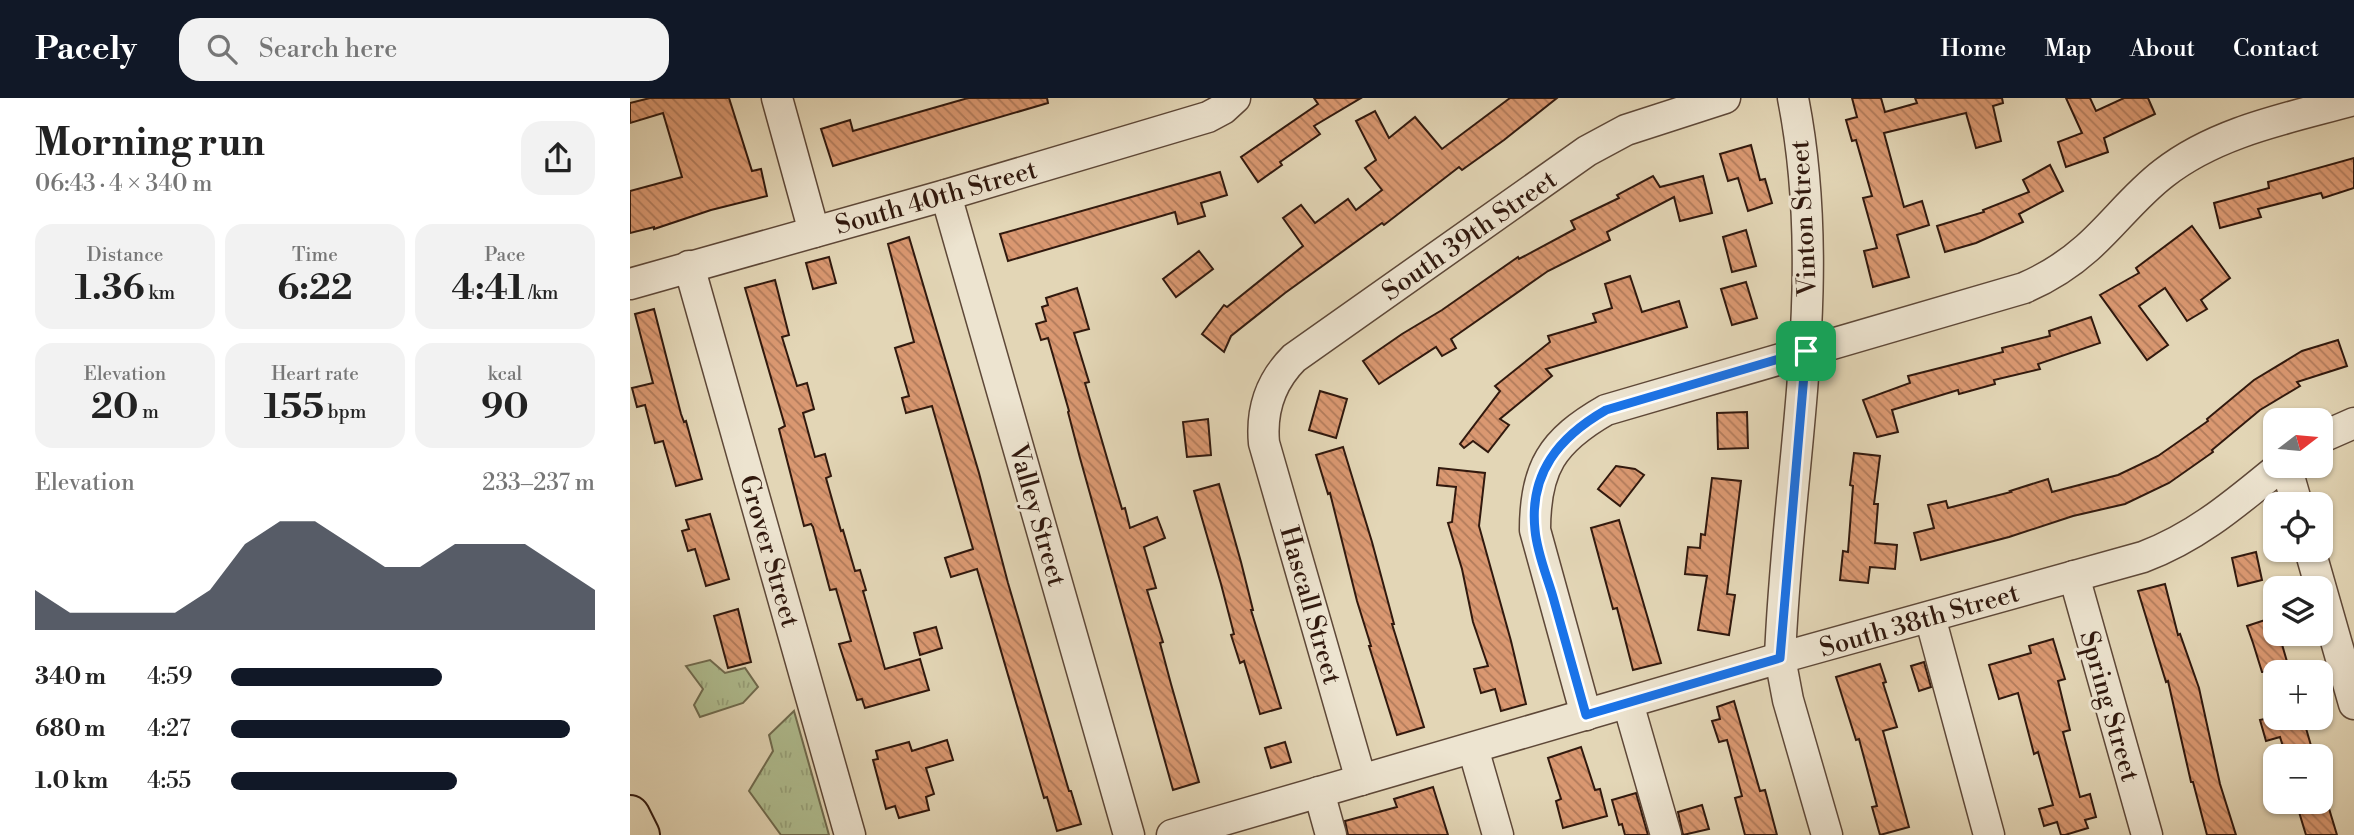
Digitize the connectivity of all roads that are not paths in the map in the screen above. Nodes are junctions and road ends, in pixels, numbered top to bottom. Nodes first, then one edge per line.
1 (777, 98) edge
2 (1235, 98) edge
3 (1725, 98) edge
4 (1793, 98) edge
5 (2354, 100) edge
6 (946, 195) junction
7 (814, 232) junction
8 (690, 266) junction
9 (630, 284) edge
10 (1806, 351) junction
11 (2354, 423) edge
12 (1263, 429) joint
13 (2333, 432) edge
14 (2267, 478) edge
15 (2313, 562) edge
16 (2074, 576) junction
17 (1930, 617) junction
18 (1780, 658) junction
19 (1628, 703) junction
20 (2354, 704) edge
21 (1586, 715) junction
22 (1473, 748) junction
23 (1361, 780) junction
24 (1319, 792) junction
25 (630, 815) edge
26 (639, 835) edge
27 (850, 835) edge
28 (1129, 835) edge
29 (1172, 835) edge
30 (1331, 835) edge
31 (1498, 835) edge
32 (1666, 835) edge
33 (1826, 835) edge
34 (1989, 835) edge
35 (2147, 835) edge

1 - 7 street
2 - 6 street, South 40th Street
3 - 12 street, South 39th Street
4 - 10 street, Vinton Street
5 - 10 street
6 - 7 street, South 40th Street
6 - 28 street, Valley Street
7 - 8 street, South 40th Street
8 - 9 street, South 40th Street
8 - 27 street, Grover Street
10 - 18 street, Vinton Street
10 - 21 street
11 - 13 street
12 - 23 street, Hascall Street
14 - 16 street, South 38th Street
15 - 20 street
16 - 17 street, South 38th Street
16 - 35 street, Spring Street
17 - 18 street, South 38th Street
17 - 34 street
18 - 19 street, South 38th Street
18 - 33 street, Vinton Street
19 - 21 street, South 38th Street
19 - 32 street
21 - 22 street, South 38th Street
22 - 23 street, South 38th Street
22 - 31 street
23 - 24 street, South 38th Street
24 - 29 street, South 38th Street
24 - 30 street
25 - 26 highway

